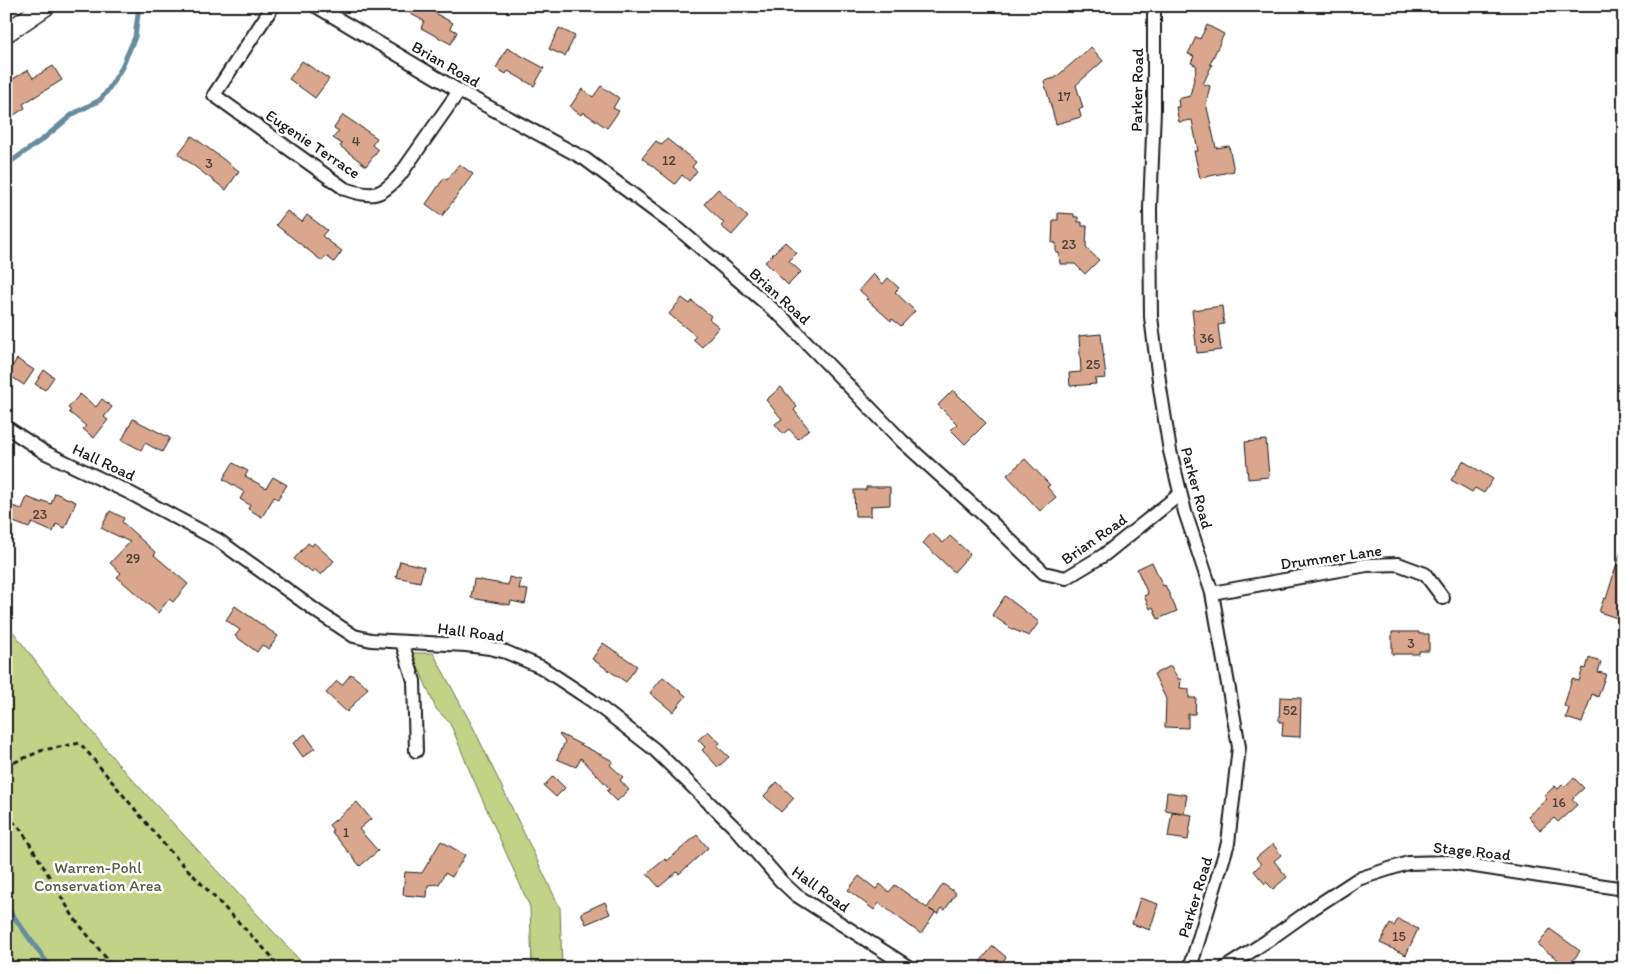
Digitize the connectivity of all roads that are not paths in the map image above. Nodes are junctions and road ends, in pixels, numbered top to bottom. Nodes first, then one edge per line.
1 (46, 6) edge
2 (273, 6) edge
3 (316, 6) edge
4 (1154, 6) edge
5 (6, 32) edge
6 (459, 91) junction
7 (6, 427) edge
8 (1180, 494) junction
9 (1212, 593) junction
10 (1442, 598) dead end
11 (402, 642) junction
12 (416, 751) dead end
13 (1624, 889) edge
14 (910, 968) edge
15 (1190, 968) edge
16 (1226, 968) edge

1 - 5 main road
2 - 6 street, Eugenie Terrace
3 - 6 street, Brian Road
4 - 8 street, Parker Road
6 - 8 street, Brian Road
7 - 11 street, Hall Road
8 - 9 street, Parker Road
9 - 10 street, Drummer Lane
9 - 15 street, Parker Road
11 - 12 street
11 - 14 street, Hall Road
13 - 16 street, Stage Road

